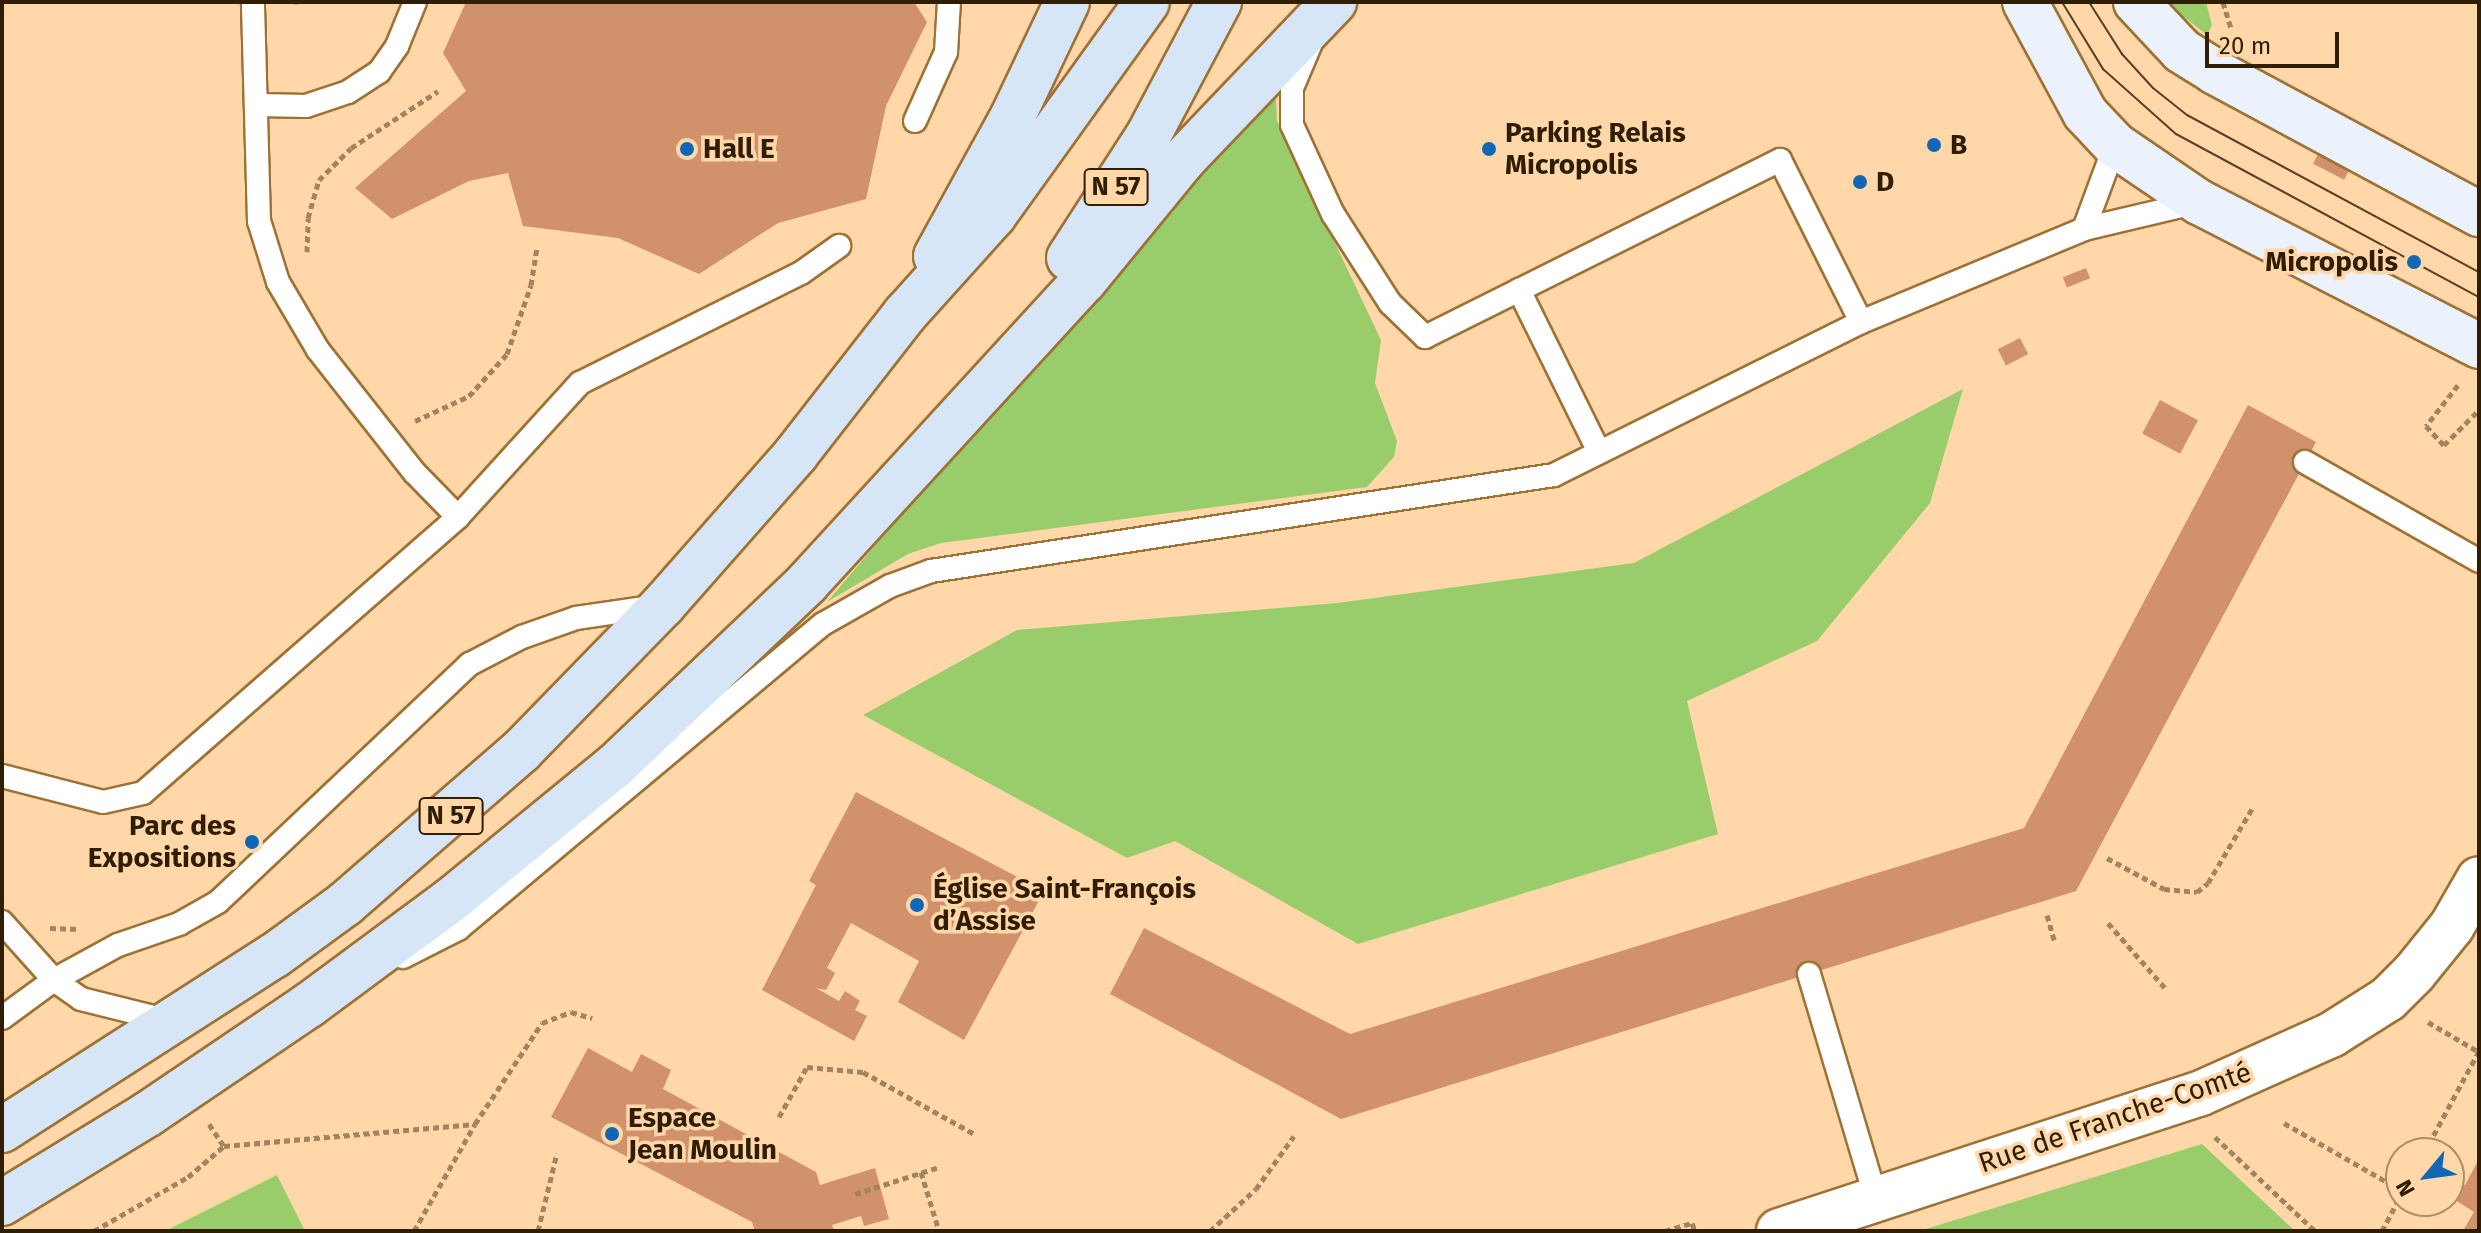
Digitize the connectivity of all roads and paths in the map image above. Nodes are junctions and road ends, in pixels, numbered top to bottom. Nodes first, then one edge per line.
1 (253, 2) edge
2 (415, 2) edge
3 (949, 2) edge
4 (1067, 2) edge
5 (1147, 2) edge
6 (1219, 2) edge
7 (2025, 2) edge
8 (2136, 2) edge
9 (2223, 2) edge
10 (1327, 11) edge
11 (2234, 39) dead end
12 (438, 91) dead end
13 (259, 105) junction
14 (915, 121) dead end
15 (2115, 145) junction
16 (2199, 202) junction
17 (2479, 214) edge
18 (2084, 229) junction
19 (839, 246) dead end
20 (537, 248) dead end
21 (281, 288) junction
22 (1519, 290) junction
23 (905, 314) junction
24 (1861, 322) junction
25 (2473, 360) edge
26 (1002, 366) junction
27 (2479, 410) edge
28 (384, 432) junction
29 (1599, 452) junction
30 (2305, 462) dead end
31 (458, 517) junction
32 (2479, 561) edge
33 (663, 605) junction
34 (2, 776) edge
35 (2252, 809) dead end
36 (2107, 858) dead end
37 (2479, 879) edge
38 (2047, 915) dead end
39 (2, 922) edge
40 (2108, 923) dead end
41 (2054, 940) dead end
42 (1809, 974) dead end
43 (54, 980) junction
44 (2166, 989) dead end
45 (2388, 999) junction
46 (309, 1005) junction
47 (2, 1018) edge
48 (592, 1018) dead end
49 (169, 1021) junction
50 (2479, 1052) edge
51 (202, 1112) dead end
52 (779, 1117) dead end
53 (2284, 1123) dead end
54 (475, 1124) junction
55 (2, 1130) edge
56 (976, 1135) dead end
57 (1294, 1136) dead end
58 (2433, 1137) edge
59 (2215, 1138) dead end
60 (224, 1146) junction
61 (557, 1153) dead end
62 (939, 1167) dead end
63 (921, 1172) junction
64 (2385, 1183) edge
65 (855, 1194) dead end
66 (1876, 1199) junction
67 (2, 1203) edge
68 (94, 1231) edge
69 (414, 1231) edge
70 (538, 1231) edge
71 (939, 1231) edge
72 (1210, 1231) edge
73 (1665, 1231) edge
74 (1695, 1231) edge
75 (1779, 1231) edge
76 (2315, 1231) edge

1 - 13 lane
2 - 13 lane
3 - 14 lane
4 - 23 main road, N 57
5 - 23 main road, N 57
6 - 26 main road, N 57
7 - 15 street
8 - 17 street
9 - 11 path
10 - 22 lane
10 - 26 main road, N 57
12 - 21 path
13 - 21 lane
15 - 16 street
15 - 18 lane
16 - 18 lane
16 - 25 street
18 - 24 lane
19 - 31 lane
20 - 28 path
21 - 28 lane
22 - 24 lane
22 - 29 lane
23 - 33 main road, N 57
24 - 29 lane
25 - 27 path
26 - 46 main road, N 57
28 - 31 lane
29 - 46 lane
30 - 32 lane
31 - 34 lane
33 - 43 lane
33 - 49 main road, N 57
35 - 36 path
37 - 45 street, Rue de Franche-Comté
38 - 41 path
39 - 43 lane
40 - 44 path
42 - 66 lane
43 - 47 lane
43 - 49 lane
45 - 50 path
45 - 66 street, Rue de Franche-Comté
46 - 67 main road, N 57
48 - 54 path
49 - 55 main road, N 57
50 - 58 path
51 - 60 path
52 - 56 path
53 - 64 path
54 - 60 path
54 - 69 path
57 - 72 path
59 - 76 path
60 - 68 path
61 - 70 path
62 - 63 path
63 - 65 path
63 - 71 path
66 - 75 street, Rue de Franche-Comté
73 - 74 path

